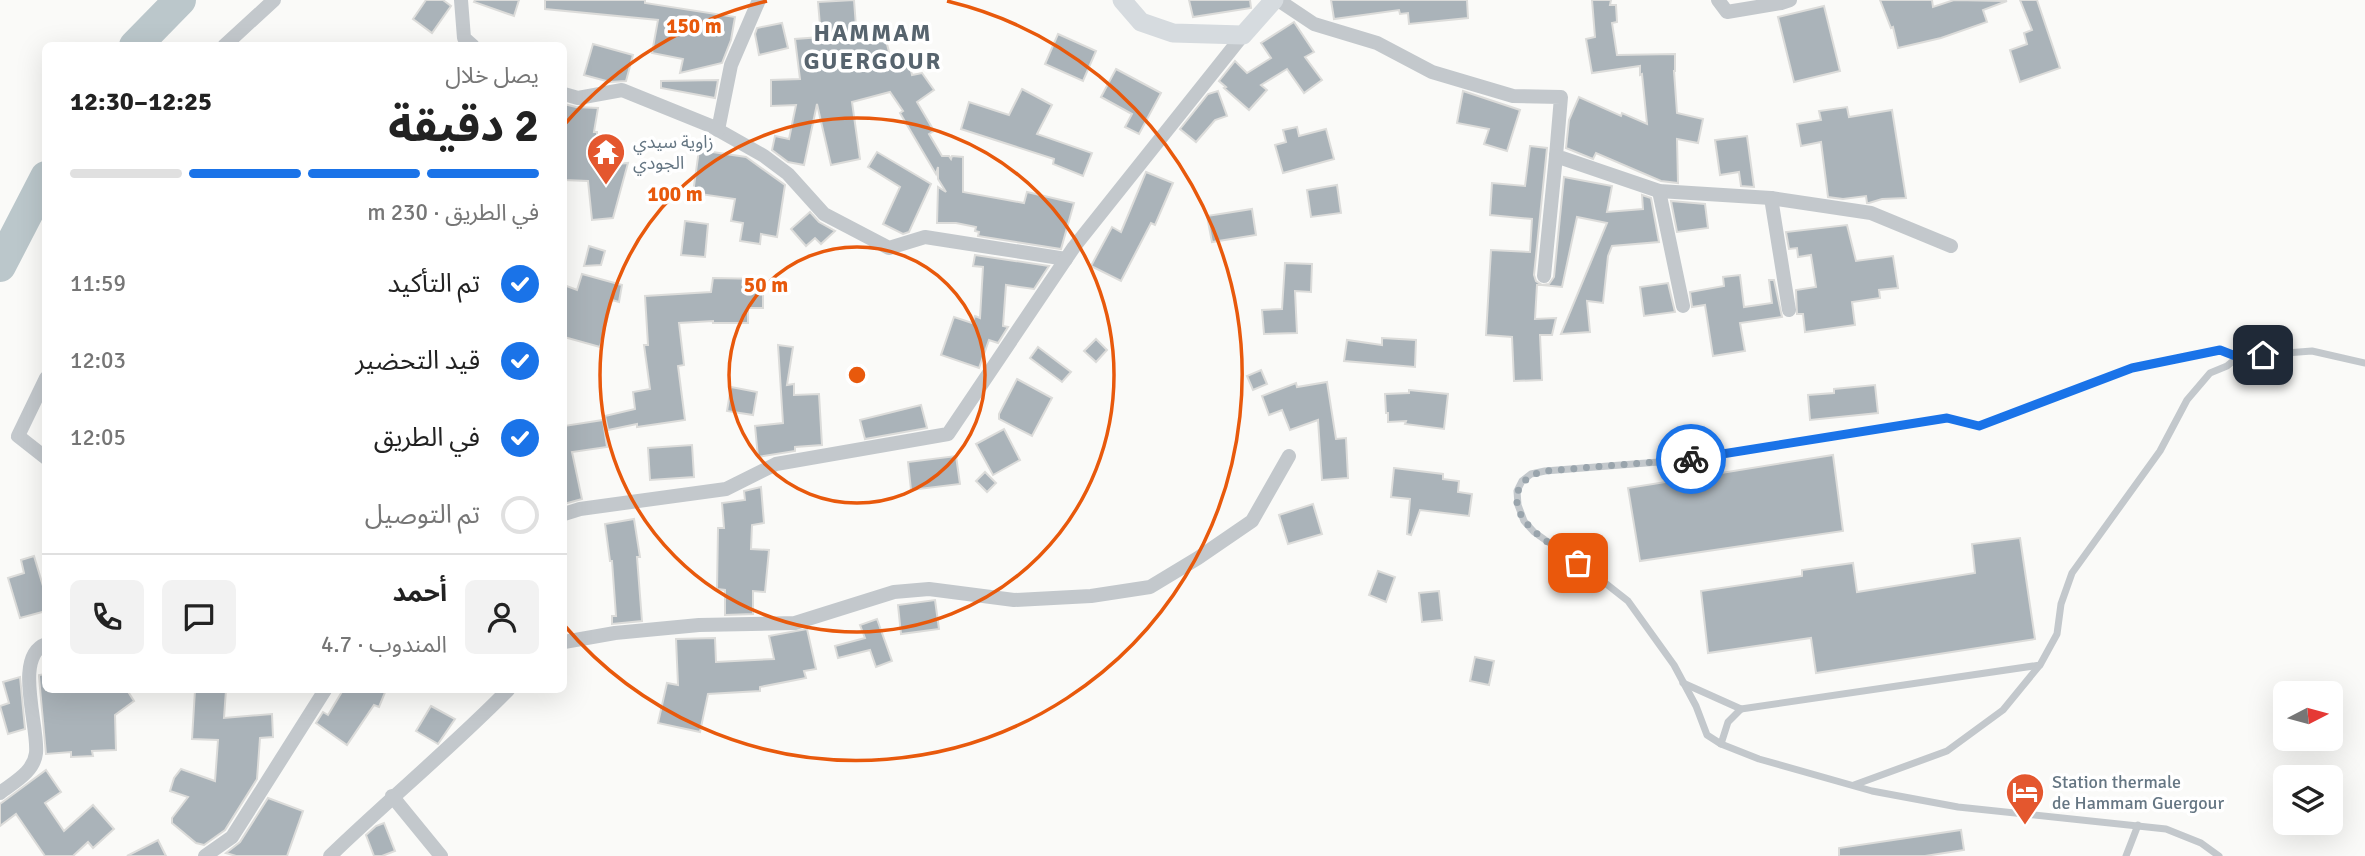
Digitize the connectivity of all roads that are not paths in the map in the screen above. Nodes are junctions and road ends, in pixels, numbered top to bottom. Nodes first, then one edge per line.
1 (274, 0) edge
2 (461, 0) edge
3 (759, 0) edge
4 (1122, 0) edge
5 (1276, 0) edge
6 (1718, 0) edge
7 (1790, 0) edge
8 (1243, 35) junction
9 (228, 42) edge
10 (468, 42) edge
11 (567, 95) edge
12 (718, 130) junction
13 (1556, 156) junction
14 (1659, 191) junction
15 (1771, 198) junction
16 (1951, 247) dead end
17 (1066, 259) junction
18 (1544, 276) dead end
19 (1683, 306) dead end
20 (1789, 310) dead end
21 (2238, 357) junction
22 (2365, 363) edge
23 (42, 386) edge
24 (42, 455) edge
25 (1289, 456) dead end
26 (567, 513) edge
27 (567, 641) edge
28 (42, 645) edge
29 (2040, 665) junction
30 (1683, 683) junction
31 (323, 693) edge
32 (502, 693) edge
33 (1741, 709) junction
34 (1721, 744) junction
35 (1853, 785) junction
36 (0, 793) edge
37 (392, 796) junction
38 (2138, 825) junction
39 (205, 856) edge
40 (330, 856) edge
41 (441, 856) edge
42 (2126, 856) edge
43 (2219, 856) edge

1 - 9 street
2 - 10 street
3 - 12 street
4 - 8 street
5 - 8 street
5 - 13 street
6 - 7 street
8 - 17 street
11 - 12 street
12 - 17 street
13 - 14 street
13 - 18 street
14 - 15 street
14 - 19 street
15 - 16 street
15 - 20 street
17 - 26 street
21 - 22 lane
21 - 29 lane
21 - 30 lane
23 - 24 street
25 - 27 street
28 - 36 street
29 - 33 lane
29 - 35 lane
30 - 33 lane
30 - 34 lane
31 - 39 street
32 - 37 street
33 - 34 lane
34 - 35 lane
35 - 38 lane
37 - 40 street
37 - 41 street
38 - 42 lane
38 - 43 lane

